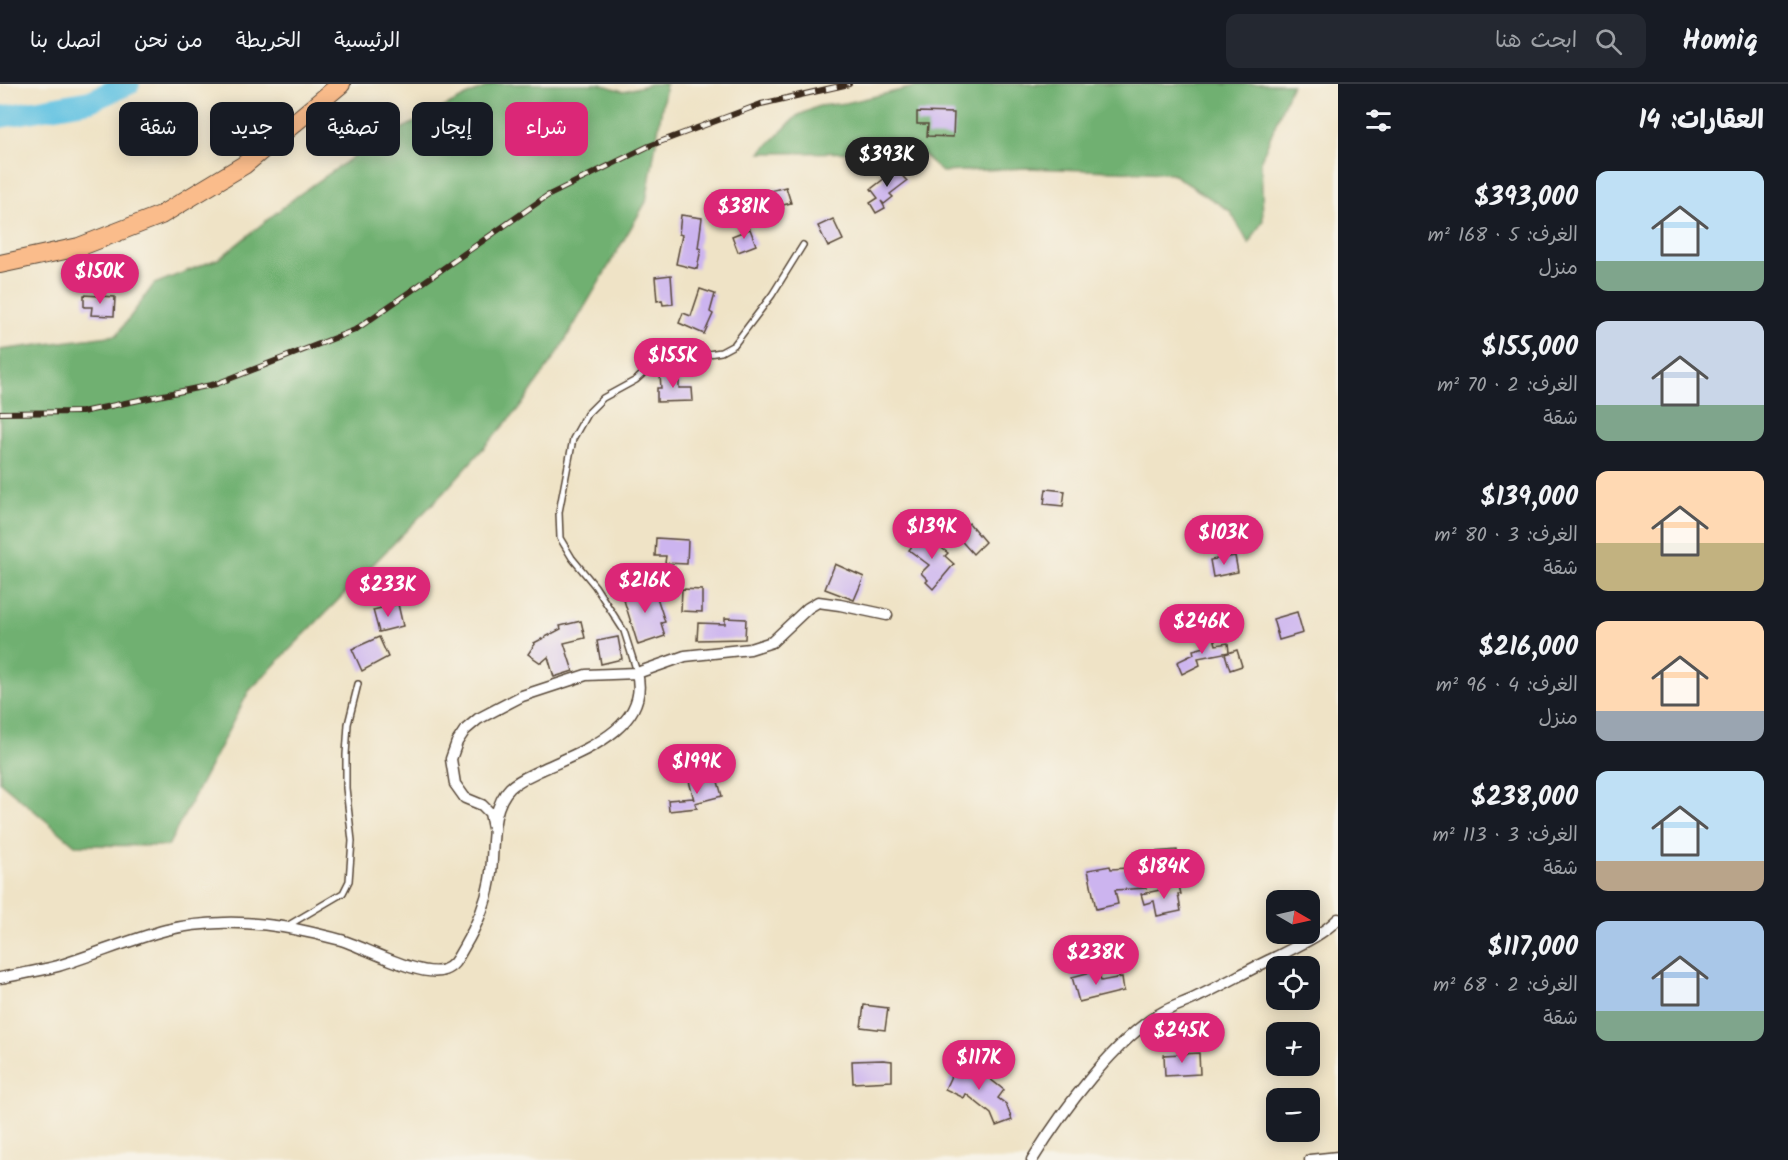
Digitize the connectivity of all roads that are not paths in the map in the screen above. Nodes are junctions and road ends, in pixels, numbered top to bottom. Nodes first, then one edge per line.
1 (341, 84) edge
2 (803, 244) dead end
3 (0, 264) edge
4 (886, 615) dead end
5 (637, 673) junction
6 (358, 684) dead end
7 (494, 830) junction
8 (1338, 919) edge
9 (284, 927) junction
10 (0, 978) edge
11 (1338, 1157) edge
12 (1032, 1160) edge
13 (1310, 1160) edge

1 - 3 main road
2 - 5 lane
4 - 5 street
5 - 7 street
5 - 7 street
6 - 9 lane
7 - 9 street
8 - 12 street
9 - 10 street
11 - 13 street

